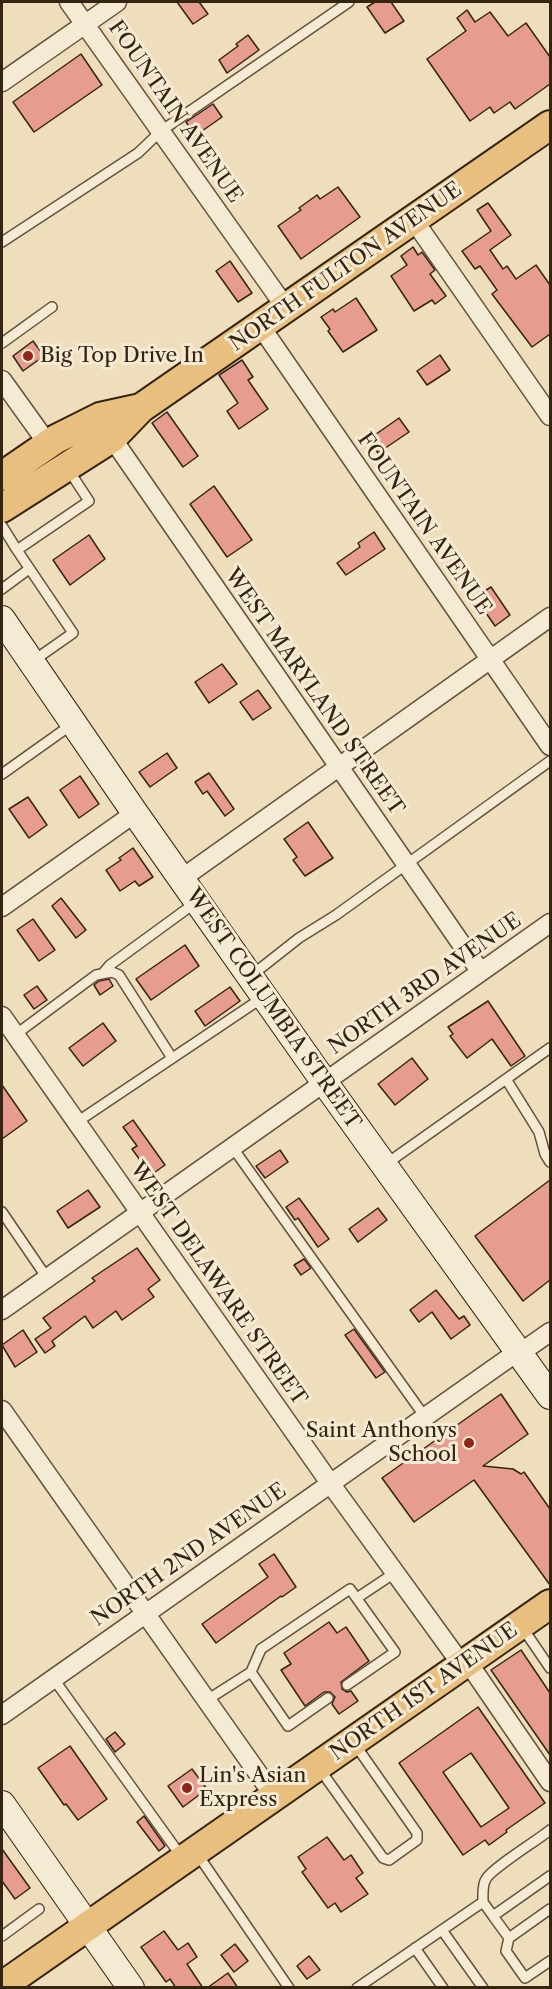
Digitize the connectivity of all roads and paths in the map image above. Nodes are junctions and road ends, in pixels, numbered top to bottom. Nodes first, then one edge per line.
1 (69, 2) edge
2 (117, 2) edge
3 (349, 2) edge
4 (84, 23) junction
5 (2, 82) edge
6 (550, 124) edge
7 (162, 130) junction
8 (413, 219) junction
9 (2, 242) edge
10 (52, 307) dead end
11 (286, 308) junction
12 (261, 327) junction
13 (2, 343) edge
14 (2, 380) edge
15 (141, 408) junction
16 (550, 416) edge
17 (112, 438) junction
18 (48, 444) junction
19 (67, 466) junction
20 (2, 476) edge
21 (2, 508) edge
22 (2, 526) edge
23 (17, 550) junction
24 (29, 569) junction
25 (2, 589) edge
26 (550, 617) edge
27 (2, 619) edge
28 (491, 660) junction
29 (31, 662) junction
30 (73, 724) junction
31 (550, 746) edge
32 (550, 761) edge
33 (339, 767) junction
34 (2, 774) edge
35 (135, 813) junction
36 (405, 863) junction
37 (181, 879) junction
38 (197, 902) junction
39 (2, 907) edge
40 (548, 929) edge
41 (480, 971) junction
42 (104, 972) junction
43 (257, 987) junction
44 (2, 1016) edge
45 (15, 1035) junction
46 (550, 1048) edge
47 (172, 1058) junction
48 (506, 1079) junction
49 (325, 1083) junction
50 (77, 1122) junction
51 (233, 1148) junction
52 (550, 1162) edge
53 (384, 1165) junction
54 (2, 1212) edge
55 (140, 1212) junction
56 (47, 1278) junction
57 (2, 1310) edge
58 (550, 1332) edge
59 (520, 1353) junction
60 (550, 1396) edge
61 (2, 1410) edge
62 (424, 1417) junction
63 (330, 1483) junction
64 (396, 1572) junction
65 (357, 1599) junction
66 (550, 1606) edge
67 (146, 1612) junction
68 (520, 1625) junction
69 (464, 1663) junction
70 (550, 1668) edge
71 (251, 1672) junction
72 (53, 1678) junction
73 (347, 1685) dead end
74 (328, 1698) dead end
75 (207, 1700) junction
76 (2, 1715) edge
77 (352, 1741) junction
78 (318, 1765) junction
79 (550, 1782) edge
80 (274, 1796) junction
81 (2, 1804) edge
82 (550, 1830) edge
83 (189, 1855) junction
84 (550, 1876) edge
85 (483, 1902) junction
86 (39, 1909) dead end
87 (550, 1909) edge
88 (493, 1916) junction
89 (87, 1925) junction
90 (442, 1930) junction
91 (2, 1936) edge
92 (508, 1938) junction
93 (415, 1948) junction
94 (550, 1961) edge
95 (2, 1986) edge
96 (131, 1988) edge
97 (290, 1988) edge
98 (357, 1988) edge
99 (443, 1988) edge
100 (483, 1988) edge

1 - 4 street, FOUNTAIN AVENUE
2 - 4 street
3 - 7 lane
4 - 5 street
4 - 7 street, FOUNTAIN AVENUE
6 - 8 main road, NORTH FULTON AVENUE
7 - 9 lane
7 - 11 street, FOUNTAIN AVENUE
8 - 11 main road, NORTH FULTON AVENUE
8 - 16 street
10 - 13 lane
11 - 12 main road, NORTH FULTON AVENUE
12 - 15 main road, NORTH FULTON AVENUE
12 - 28 street, FOUNTAIN AVENUE
14 - 18 street
15 - 17 main road, NORTH FULTON AVENUE
15 - 18 main road, NORTH FULTON AVENUE
17 - 19 main road, NORTH FULTON AVENUE
17 - 33 street, WEST MARYLAND STREET
18 - 20 main road, NORTH FULTON AVENUE
19 - 21 main road, NORTH FULTON AVENUE
19 - 23 lane
22 - 23 lane
23 - 24 lane
24 - 25 lane
24 - 29 lane
26 - 28 street
27 - 29 main road, WEST COLUMBIA STREET
28 - 31 street, FOUNTAIN AVENUE
28 - 33 street
29 - 30 main road, WEST COLUMBIA STREET
30 - 34 lane
30 - 35 main road, WEST COLUMBIA STREET
32 - 36 lane
33 - 36 street, WEST MARYLAND STREET
33 - 37 street
35 - 37 main road, WEST COLUMBIA STREET
35 - 39 street
36 - 41 street, WEST MARYLAND STREET
36 - 43 lane
37 - 38 main road, WEST COLUMBIA STREET
38 - 42 lane
38 - 43 main road, WEST COLUMBIA STREET
40 - 41 street, NORTH 3RD AVENUE
41 - 49 street, NORTH 3RD AVENUE
42 - 45 lane
42 - 47 lane
43 - 47 lane
43 - 49 main road, WEST COLUMBIA STREET
44 - 45 street, WEST DELAWARE STREET
45 - 50 street, WEST DELAWARE STREET
46 - 48 lane
47 - 50 lane
48 - 52 lane
48 - 53 lane
49 - 51 street, NORTH 3RD AVENUE
49 - 53 main road, WEST COLUMBIA STREET
50 - 55 street, WEST DELAWARE STREET
51 - 55 street, NORTH 3RD AVENUE
51 - 62 lane
53 - 59 main road, WEST COLUMBIA STREET
54 - 56 lane
55 - 56 street, NORTH 3RD AVENUE
55 - 63 street, WEST DELAWARE STREET
56 - 57 street, NORTH 3RD AVENUE
58 - 59 street, NORTH 2ND AVENUE
59 - 60 main road, WEST COLUMBIA STREET
59 - 62 street, NORTH 2ND AVENUE
61 - 67 street
62 - 63 street, NORTH 2ND AVENUE
63 - 64 street, WEST DELAWARE STREET
63 - 67 street, NORTH 2ND AVENUE
64 - 65 lane
64 - 69 street, WEST DELAWARE STREET
65 - 71 lane
65 - 73 lane
66 - 68 main road, NORTH 1ST AVENUE
67 - 72 street, NORTH 2ND AVENUE
67 - 75 street
68 - 69 main road, NORTH 1ST AVENUE
68 - 70 lane
69 - 77 main road, NORTH 1ST AVENUE
69 - 79 street, WEST DELAWARE STREET
71 - 74 lane
71 - 75 lane
72 - 76 street, NORTH 2ND AVENUE
72 - 83 lane
75 - 80 street
77 - 78 main road, NORTH 1ST AVENUE
77 - 78 lane
78 - 80 main road, NORTH 1ST AVENUE
80 - 83 main road, NORTH 1ST AVENUE
81 - 89 main road
82 - 85 lane
83 - 89 main road, NORTH 1ST AVENUE
83 - 97 lane
84 - 88 lane
85 - 88 lane
85 - 90 lane
86 - 91 lane
87 - 92 lane
88 - 92 lane
89 - 95 main road, NORTH 1ST AVENUE
89 - 96 main road
90 - 93 lane
90 - 100 lane
92 - 94 lane
93 - 98 lane
93 - 99 lane

